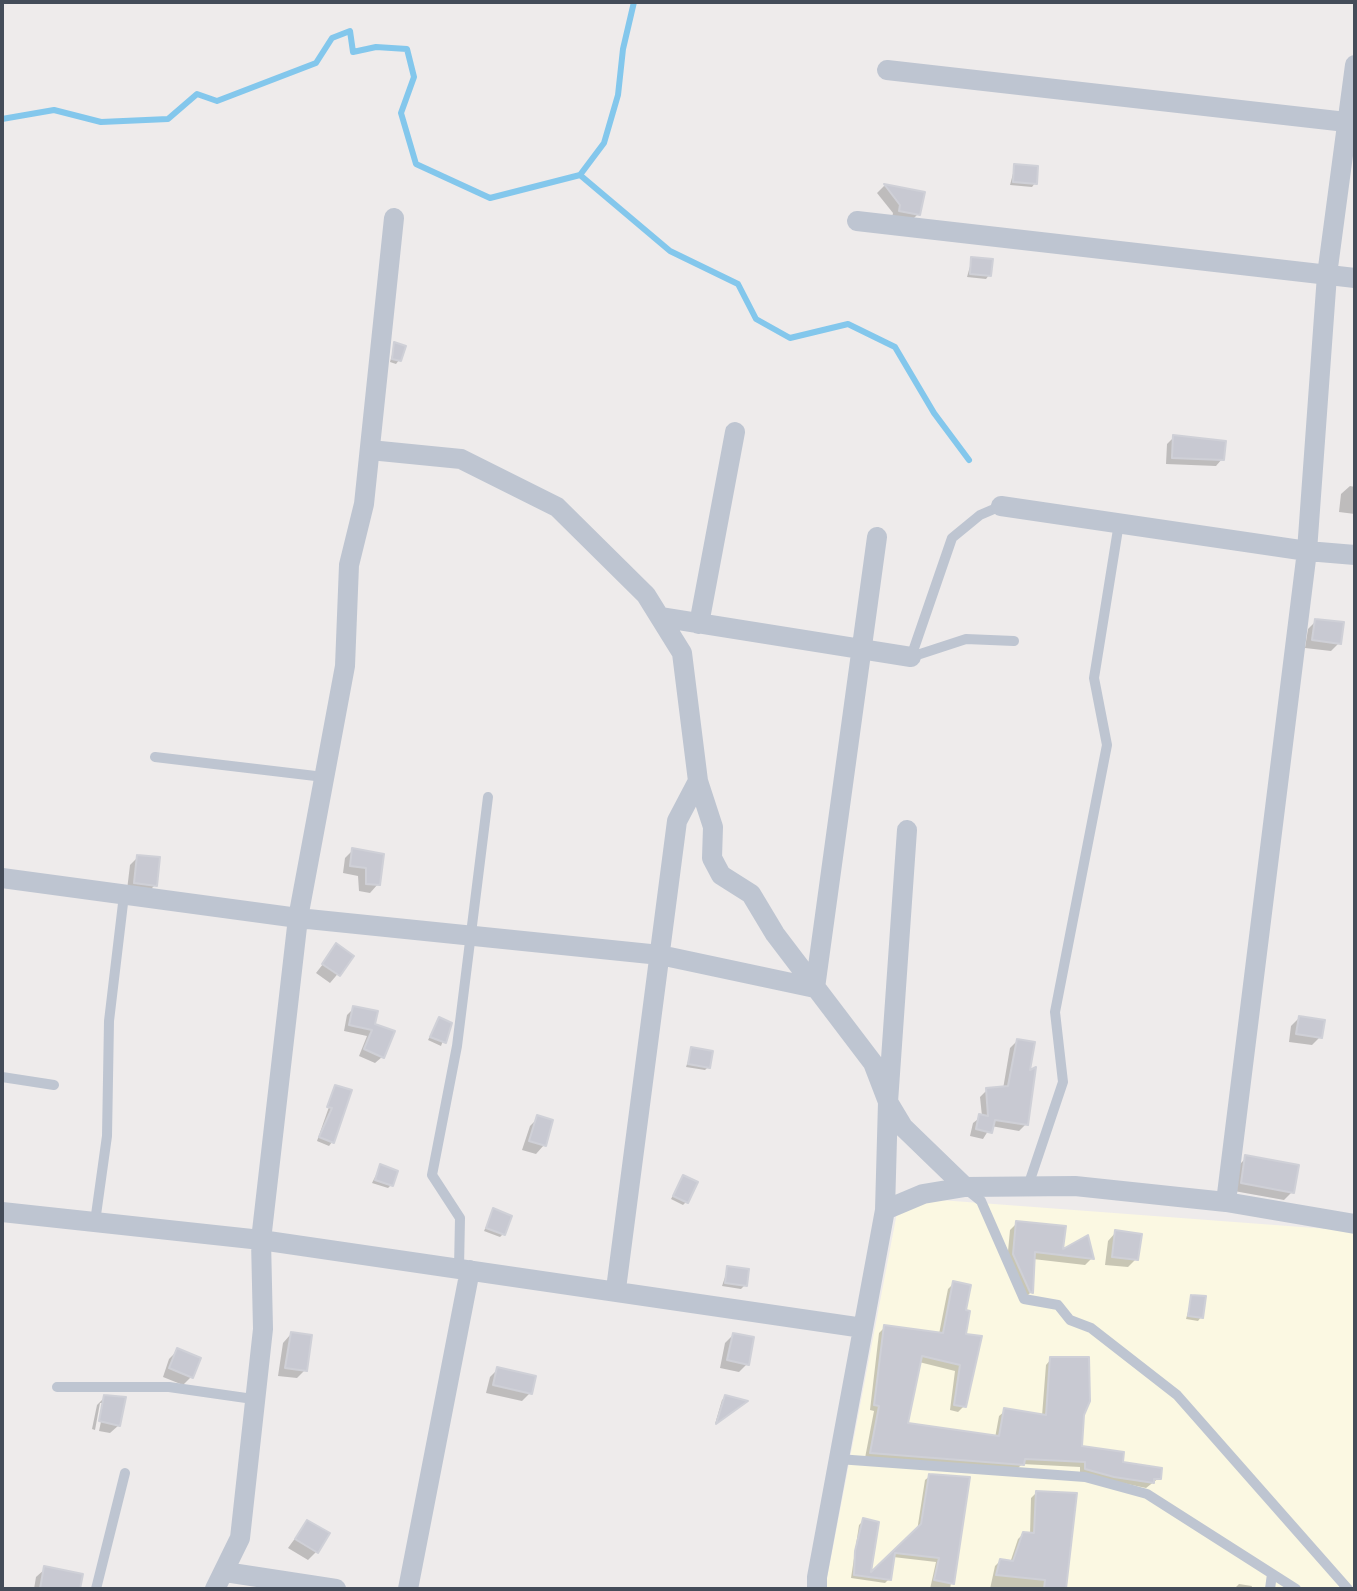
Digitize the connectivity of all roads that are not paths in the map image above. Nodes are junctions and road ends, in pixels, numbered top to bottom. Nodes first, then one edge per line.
1 (1355, 65) edge
2 (887, 70) dead end
3 (1351, 122) edge
4 (394, 218) dead end
5 (857, 221) dead end
6 (1327, 275) junction
7 (1355, 278) edge
8 (735, 432) dead end
9 (370, 450) junction
10 (1001, 506) joint
11 (1119, 522) junction
12 (877, 537) dead end
13 (1307, 551) junction
14 (1355, 555) edge
15 (660, 617) junction
16 (699, 624) junction
17 (1014, 641) dead end
18 (861, 650) junction
19 (911, 657) junction
20 (155, 757) dead end
21 (324, 777) junction
22 (698, 781) junction
23 (488, 797) dead end
24 (907, 830) dead end
25 (2, 878) edge
26 (124, 895) junction
27 (298, 918) junction
28 (472, 935) junction
29 (660, 955) junction
30 (815, 988) junction
31 (2, 1077) edge
32 (54, 1085) dead end
33 (888, 1102) junction
34 (1028, 1186) junction
35 (965, 1187) junction
36 (1226, 1202) junction
37 (885, 1210) junction
38 (2, 1212) edge
39 (95, 1222) junction
40 (1355, 1224) edge
41 (261, 1240) junction
42 (464, 1269) junction
43 (616, 1289) junction
44 (863, 1328) junction
45 (57, 1387) dead end
46 (253, 1399) junction
47 (838, 1459) junction
48 (125, 1473) dead end
49 (1272, 1574) junction
50 (220, 1581) edge
51 (96, 1589) edge
52 (336, 1589) edge
53 (408, 1589) edge
54 (817, 1589) edge
55 (1270, 1589) edge
56 (1296, 1589) edge
57 (1348, 1589) edge

1 - 3 street
2 - 3 street
3 - 6 street
4 - 9 street
5 - 6 street
6 - 7 street
6 - 13 street
8 - 16 street
9 - 15 street
9 - 21 street
10 - 11 street
10 - 19 lane
11 - 13 street
11 - 34 lane
12 - 18 street
13 - 14 street
13 - 36 street
15 - 16 street
15 - 22 street
16 - 18 street
17 - 19 lane
18 - 19 street
18 - 30 street
20 - 21 lane
21 - 27 street
22 - 29 street
22 - 30 street
23 - 28 lane
24 - 33 street
25 - 26 street
26 - 27 street
26 - 39 lane
27 - 28 street
27 - 41 street
28 - 29 street
28 - 42 lane
29 - 30 street
29 - 43 street
30 - 33 street
31 - 32 lane
33 - 35 street
33 - 37 street
34 - 35 street
34 - 36 street
35 - 37 street
35 - 57 lane
36 - 40 street
37 - 44 street
38 - 39 street
39 - 41 street
41 - 42 street
41 - 46 street
42 - 43 street
42 - 53 street
43 - 44 street
44 - 47 street
45 - 46 lane
46 - 50 street
47 - 49 lane
47 - 54 street
48 - 51 lane
49 - 55 lane
49 - 56 lane
50 - 52 street

